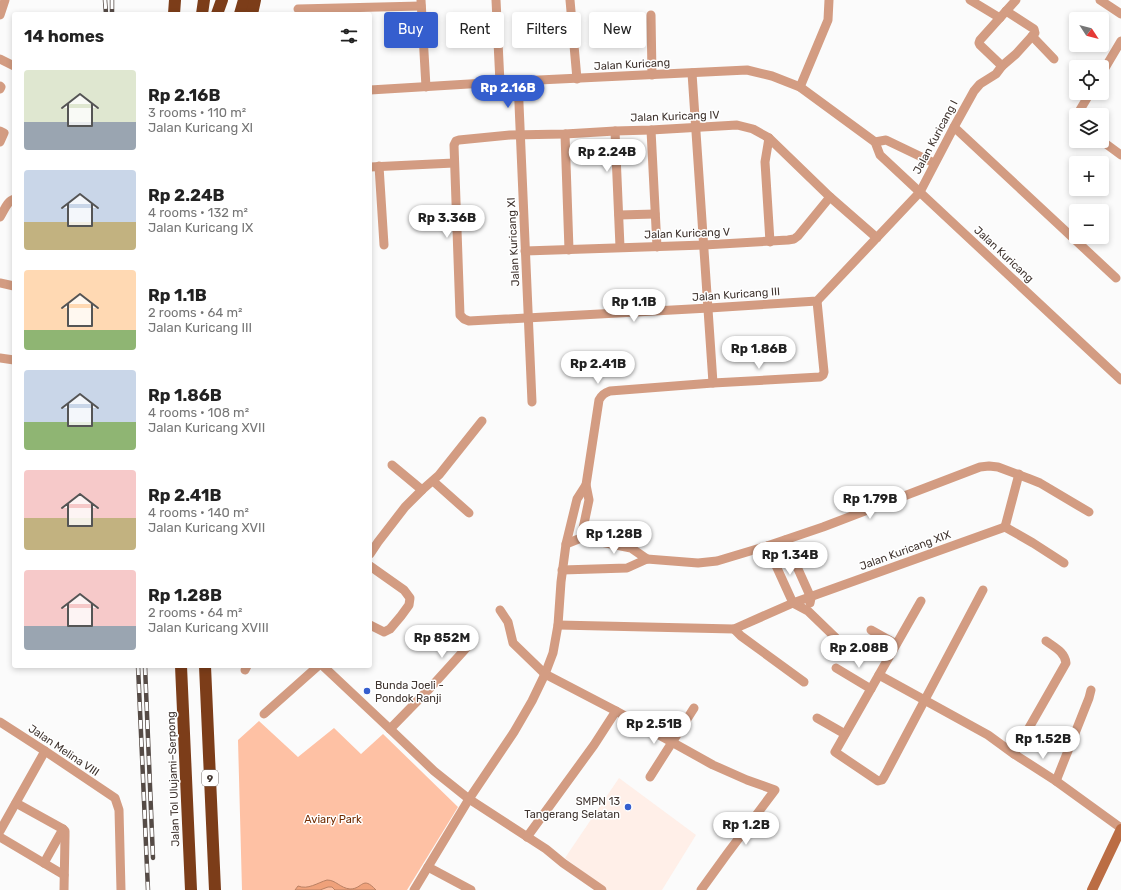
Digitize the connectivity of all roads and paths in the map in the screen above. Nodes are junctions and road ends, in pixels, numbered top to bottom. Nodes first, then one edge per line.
1 (5, 0) edge
2 (175, 0) edge
3 (204, 0) edge
4 (222, 0) edge
5 (244, 0) edge
6 (256, 0) edge
7 (496, 0) edge
8 (570, 0) edge
9 (829, 0) edge
10 (970, 0) edge
11 (1016, 0) edge
12 (1106, 2) edge
13 (421, 3) edge
14 (342, 4) edge
15 (298, 9) dead end
16 (174, 12) edge
17 (202, 12) edge
18 (218, 12) edge
19 (241, 12) edge
20 (253, 12) edge
21 (1121, 14) edge
22 (0, 15) edge
23 (651, 15) dead end
24 (1003, 15) junction
25 (1032, 36) junction
26 (1121, 41) edge
27 (0, 59) edge
28 (1054, 59) dead end
29 (1109, 61) edge
30 (12, 65) edge
31 (1002, 66) junction
32 (692, 73) junction
33 (652, 75) junction
34 (577, 79) junction
35 (518, 81) junction
36 (500, 83) junction
37 (426, 87) junction
38 (800, 88) junction
39 (372, 90) edge
40 (954, 127) junction
41 (696, 128) junction
42 (651, 130) junction
43 (0, 131) edge
44 (615, 131) junction
45 (565, 134) junction
46 (520, 135) junction
47 (769, 138) junction
48 (0, 142) edge
49 (875, 142) junction
50 (1109, 146) edge
51 (1121, 155) edge
52 (454, 163) junction
53 (934, 164) junction
54 (375, 166) edge
55 (920, 192) junction
56 (830, 197) junction
57 (12, 199) edge
58 (655, 214) junction
59 (619, 215) junction
60 (0, 216) edge
61 (877, 238) junction
62 (770, 242) junction
63 (384, 245) dead end
64 (704, 245) junction
65 (620, 247) junction
66 (657, 247) junction
67 (569, 250) junction
68 (525, 251) junction
69 (1116, 278) dead end
70 (0, 283) edge
71 (12, 286) edge
72 (817, 301) junction
73 (709, 308) junction
74 (529, 317) junction
75 (0, 358) edge
76 (12, 360) edge
77 (1121, 380) edge
78 (713, 383) junction
79 (532, 402) dead end
80 (482, 422) dead end
81 (392, 465) dead end
82 (1019, 474) junction
83 (433, 481) junction
84 (586, 486) junction
85 (422, 490) junction
86 (1089, 512) dead end
87 (469, 513) dead end
88 (1005, 527) junction
89 (581, 538) junction
90 (785, 540) junction
91 (566, 544) junction
92 (767, 546) junction
93 (372, 551) edge
94 (647, 559) junction
95 (1064, 563) dead end
96 (372, 567) edge
97 (562, 570) junction
98 (983, 590) dead end
99 (811, 598) junction
100 (921, 601) dead end
101 (793, 603) junction
102 (500, 610) dead end
103 (808, 611) junction
104 (558, 625) junction
105 (372, 626) edge
106 (734, 629) junction
107 (871, 630) dead end
108 (839, 641) dead end
109 (1046, 641) dead end
110 (896, 644) junction
111 (469, 645) dead end
112 (181, 668) edge
113 (205, 668) edge
114 (316, 668) edge
115 (324, 668) edge
116 (836, 668) dead end
117 (545, 674) junction
118 (878, 675) junction
119 (804, 682) dead end
120 (871, 688) junction
121 (1091, 690) dead end
122 (926, 701) junction
123 (694, 708) dead end
124 (616, 711) junction
125 (264, 714) dead end
126 (817, 718) dead end
127 (0, 722) edge
128 (390, 729) junction
129 (845, 734) junction
130 (671, 742) junction
131 (46, 751) junction
132 (1014, 754) junction
133 (650, 777) dead end
134 (1056, 781) junction
135 (469, 799) junction
136 (16, 803) junction
137 (1121, 828) edge
138 (63, 829) junction
139 (0, 831) edge
140 (0, 837) edge
141 (527, 837) junction
142 (44, 862) junction
143 (428, 867) junction
144 (64, 875) junction
145 (64, 890) edge
146 (121, 890) edge
147 (191, 890) edge
148 (215, 890) edge
149 (414, 890) edge
150 (471, 890) edge
151 (602, 890) edge
152 (701, 890) edge
153 (1092, 890) edge

1 - 22 street
2 - 16 highway
3 - 17 highway
4 - 18 highway
5 - 19 highway
6 - 20 highway
7 - 36 street
8 - 34 street
9 - 38 street
10 - 24 street
11 - 24 street
12 - 21 street
13 - 14 street
13 - 37 street
14 - 15 street
23 - 33 street
24 - 25 street
24 - 31 street
25 - 28 street
25 - 31 street, Jalan Kuricang I
26 - 29 street
27 - 30 street
31 - 40 street, Jalan Kuricang I
32 - 33 street, Jalan Kuricang
32 - 38 street, Jalan Kuricang
32 - 41 street
33 - 34 street, Jalan Kuricang
34 - 35 street, Jalan Kuricang
35 - 36 street, Jalan Kuricang
35 - 46 street, Jalan Kuricang XI
36 - 37 street, Jalan Kuricang
37 - 39 street, Jalan Kuricang
38 - 49 street, Jalan Kuricang
40 - 53 street, Jalan Kuricang I
40 - 69 street
41 - 42 street, Jalan Kuricang IV
41 - 47 street, Jalan Kuricang IV
41 - 64 street
42 - 44 street, Jalan Kuricang IV
42 - 58 street
43 - 48 street
44 - 45 street, Jalan Kuricang IV
44 - 59 street
45 - 46 street, Jalan Kuricang IV
45 - 67 street
46 - 52 street, Jalan Kuricang IV
46 - 68 street, Jalan Kuricang XI
47 - 56 street, Jalan Kuricang IV
47 - 62 street
49 - 53 street, Jalan Kuricang
49 - 55 street, Jalan Kuricang
50 - 51 street
52 - 54 street
52 - 74 street, Jalan Kuricang III
53 - 55 street, Jalan Kuricang I
54 - 63 street
55 - 61 street
55 - 77 street, Jalan Kuricang
56 - 61 street, Jalan Kuricang IV
56 - 62 street, Jalan Kuricang V
57 - 60 street
58 - 59 street
58 - 66 street
59 - 65 street
61 - 72 street
62 - 64 street, Jalan Kuricang V
64 - 66 street, Jalan Kuricang V
64 - 73 street
65 - 66 street, Jalan Kuricang V
65 - 67 street, Jalan Kuricang V
67 - 68 street, Jalan Kuricang V
68 - 74 street, Jalan Kuricang XI
70 - 71 street
72 - 73 street, Jalan Kuricang III
72 - 78 street
73 - 74 street, Jalan Kuricang III
73 - 78 street
74 - 79 street, Jalan Kuricang XI
75 - 76 street
78 - 84 street
80 - 83 street
81 - 85 street
82 - 86 street
82 - 88 street
82 - 90 street
83 - 85 street
83 - 87 street
84 - 89 street
84 - 91 street
85 - 93 street
88 - 95 street
88 - 99 street, Jalan Kuricang XIX
89 - 91 street
89 - 94 street
90 - 92 street
90 - 99 street
91 - 97 street
92 - 94 street
92 - 101 street
94 - 97 street
96 - 105 street
97 - 104 street
98 - 122 street
99 - 101 street, Jalan Kuricang XIX
99 - 103 street
100 - 110 street
101 - 103 street
101 - 106 street, Jalan Kuricang XIX
102 - 117 street
103 - 108 street
104 - 106 street, Jalan Kuricang XIX
104 - 117 street
106 - 119 street
107 - 110 street
109 - 132 street
110 - 118 street
111 - 128 street
112 - 147 highway, Jalan Tol Ulujami–Serpong / 9
113 - 148 highway, 9
114 - 125 street
115 - 128 street
116 - 120 street
117 - 124 street
117 - 135 street
118 - 120 street
118 - 122 street
120 - 129 street
121 - 134 street
122 - 129 street
122 - 132 street
123 - 130 street
124 - 130 street
124 - 141 street
126 - 129 street
127 - 131 street, Jalan Melina VIII
128 - 135 street
130 - 133 street
130 - 152 street
131 - 136 street
131 - 146 street, Jalan Melina VIII
132 - 134 street
134 - 137 street
135 - 141 street
135 - 143 street
136 - 138 street
136 - 139 street
137 - 153 street
138 - 142 street
138 - 144 street
140 - 142 street
141 - 151 street
142 - 144 street
143 - 149 street
143 - 150 street
144 - 145 street

